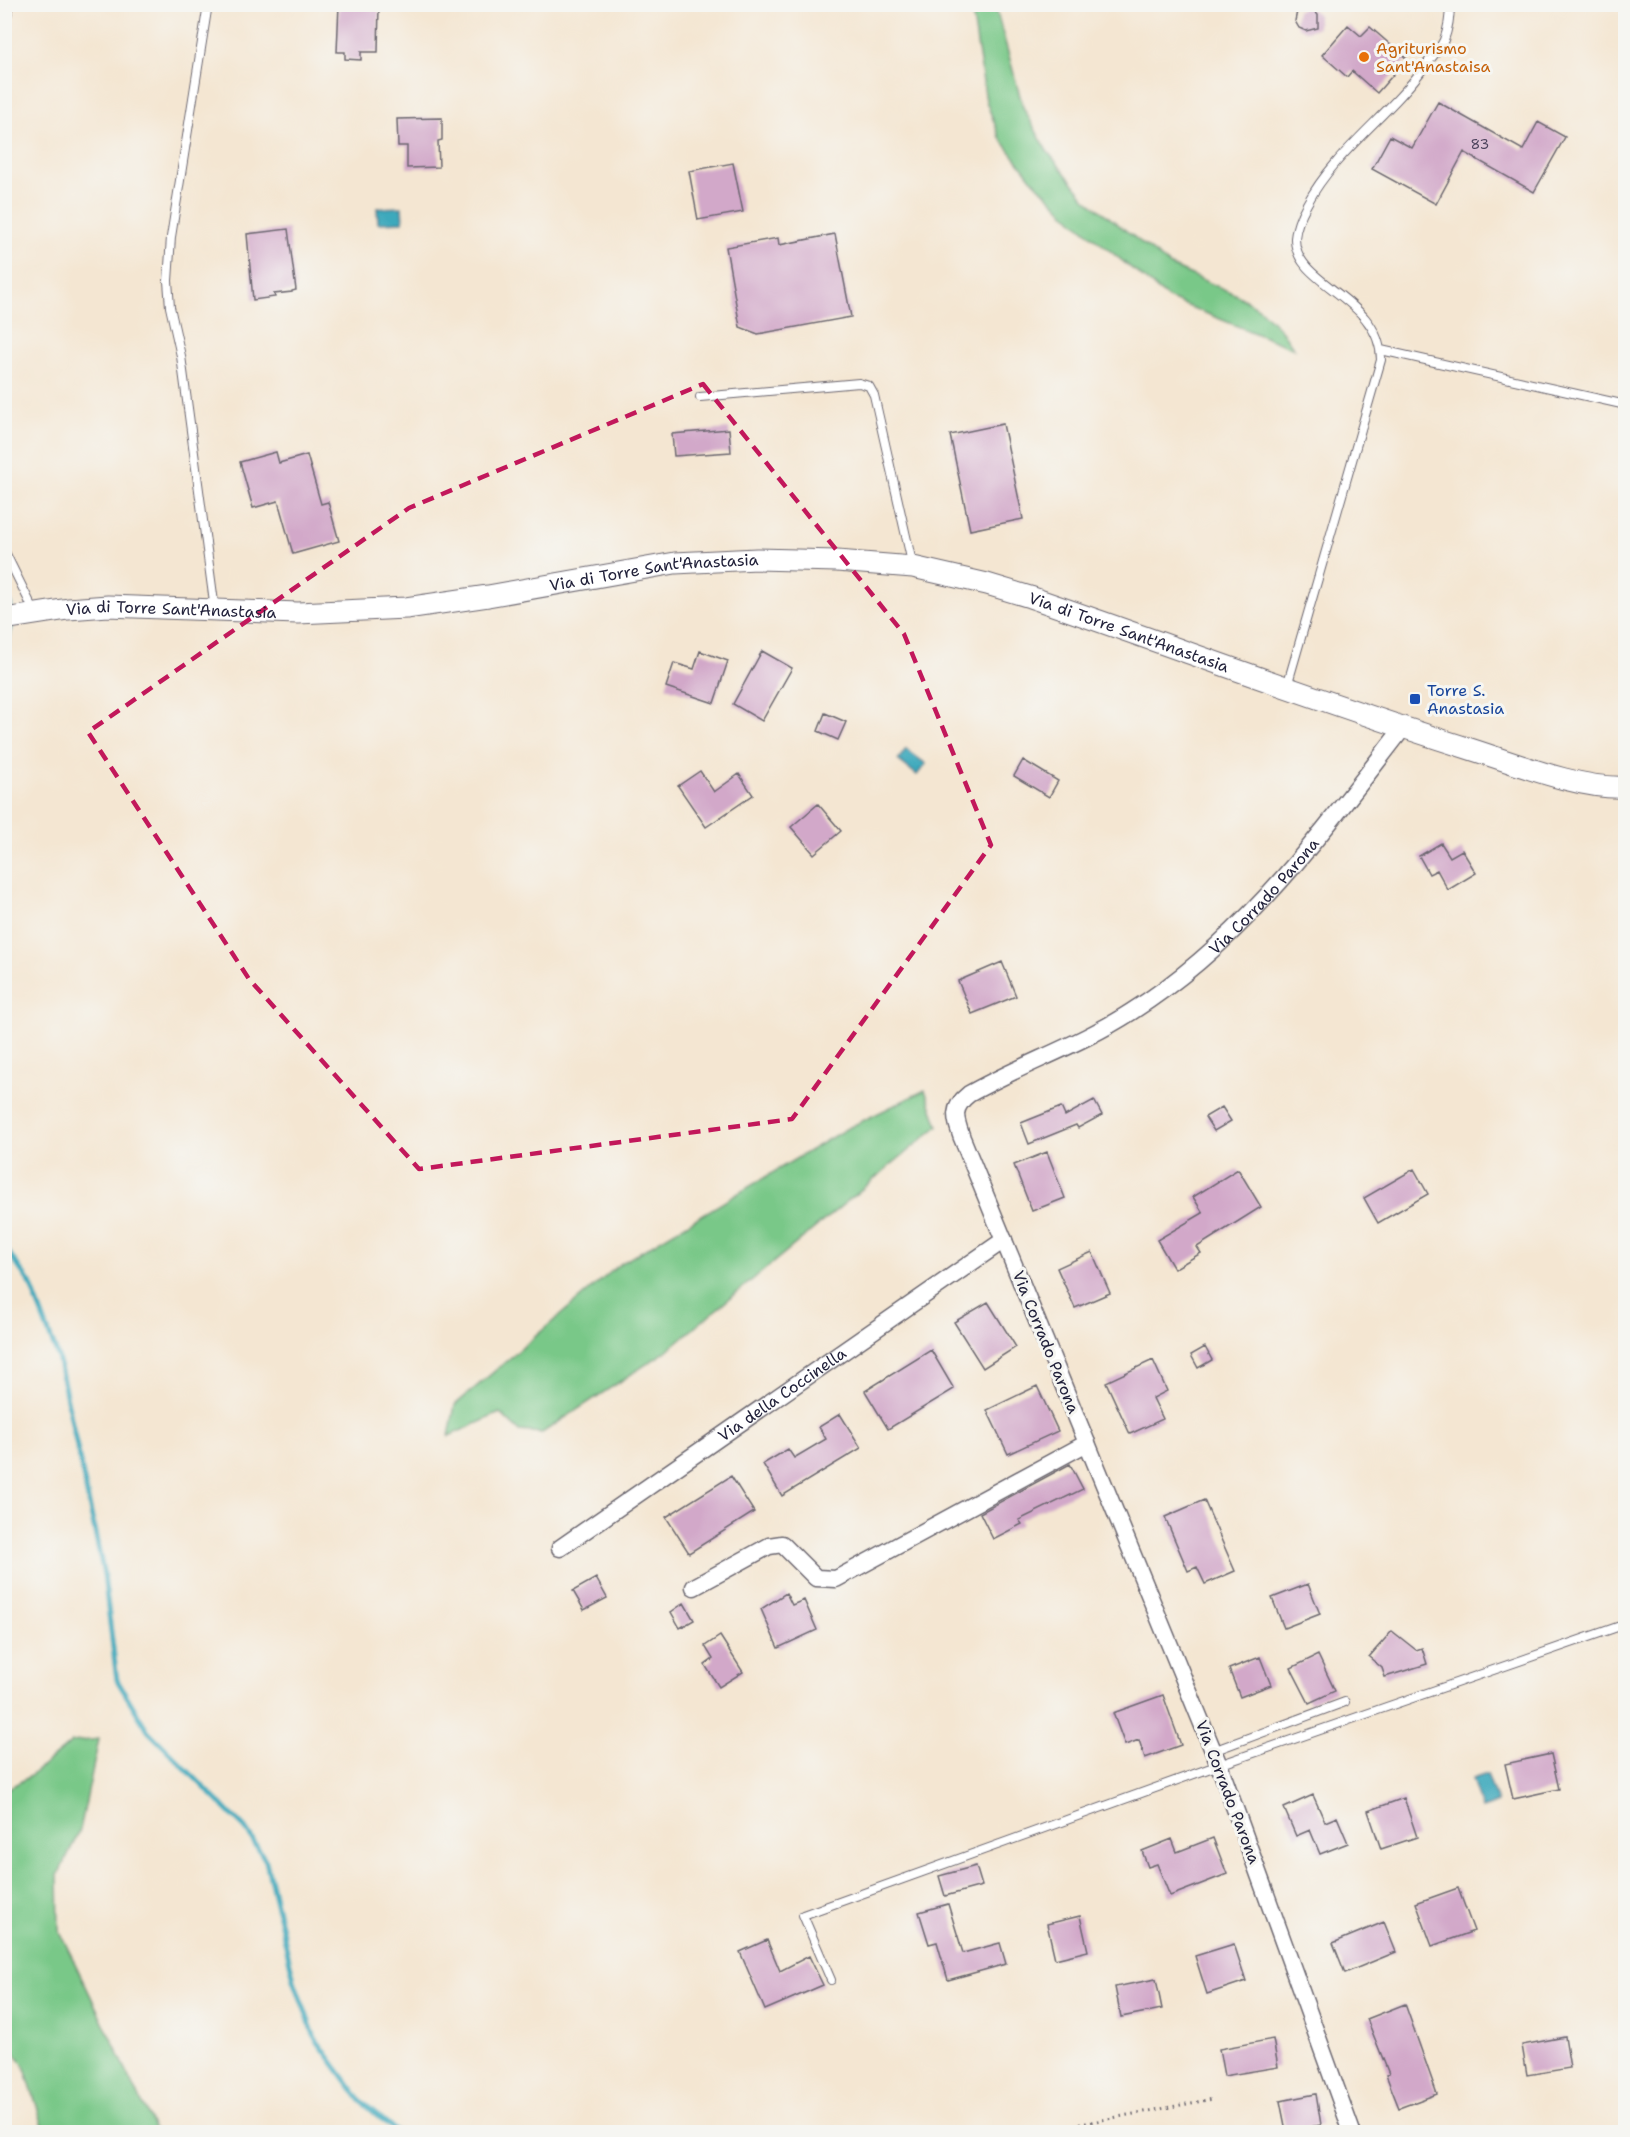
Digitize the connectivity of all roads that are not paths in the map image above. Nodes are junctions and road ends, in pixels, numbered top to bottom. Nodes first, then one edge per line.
1 (9, 4) edge
2 (208, 4) edge
3 (1450, 4) edge
4 (4, 35) edge
5 (1381, 350) junction
6 (700, 397) dead end
7 (1626, 405) edge
8 (4, 550) edge
9 (913, 567) junction
10 (215, 611) junction
11 (33, 614) junction
12 (4, 619) edge
13 (1287, 687) junction
14 (1403, 728) junction
15 (1626, 788) edge
16 (1004, 1240) junction
17 (1087, 1443) junction
18 (560, 1548) dead end
19 (694, 1587) dead end
20 (1626, 1624) edge
21 (1345, 1702) dead end
22 (1216, 1758) junction
23 (831, 1980) dead end
24 (1352, 2133) edge

1 - 4 lane
2 - 10 lane
3 - 5 lane
5 - 7 lane
5 - 13 lane
6 - 9 lane
8 - 11 lane
9 - 10 street, Via di Torre Sant'Anastasia
9 - 13 street, Via di Torre Sant'Anastasia
10 - 11 street, Via di Torre Sant'Anastasia
11 - 12 street, Via di Torre Sant'Anastasia
13 - 14 street, Via di Torre Sant'Anastasia
14 - 15 street, Via di Torre Sant'Anastasia
14 - 16 street, Via Corrado Parona
16 - 17 street, Via Corrado Parona
16 - 18 street, Via della Coccinella
17 - 19 street
17 - 22 street, Via Corrado Parona
20 - 22 lane
21 - 22 lane
22 - 23 lane
22 - 24 street, Via Corrado Parona

